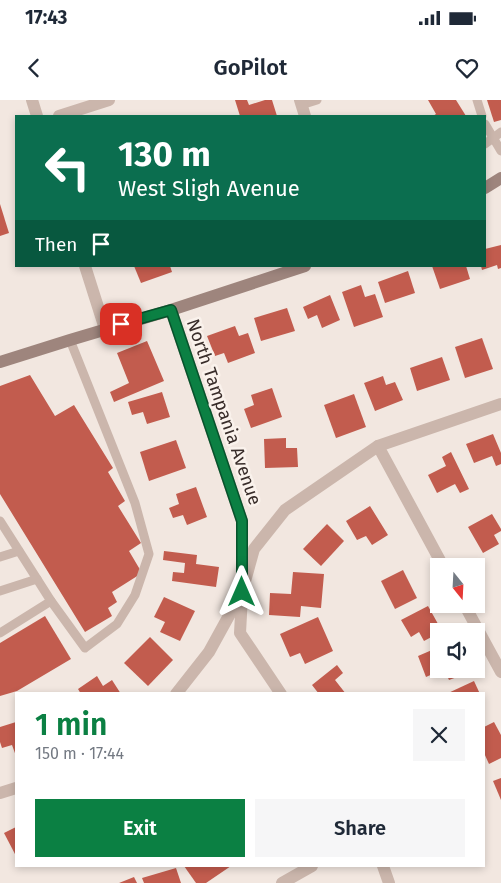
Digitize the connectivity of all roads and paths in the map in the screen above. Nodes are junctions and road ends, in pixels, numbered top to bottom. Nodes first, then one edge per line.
1 (32, 100) edge
2 (109, 100) edge
3 (317, 100) edge
4 (478, 100) edge
5 (302, 107) edge
6 (37, 115) edge
7 (62, 115) edge
8 (482, 115) edge
9 (486, 126) edge
10 (501, 132) edge
11 (494, 139) junction
12 (486, 143) edge
13 (501, 151) edge
14 (501, 178) edge
15 (486, 187) edge
16 (84, 267) edge
17 (303, 267) edge
18 (171, 310) junction
19 (105, 330) junction
20 (70, 340) junction
21 (0, 362) edge
22 (501, 404) edge
23 (378, 446) junction
24 (0, 521) edge
25 (19, 551) junction
26 (0, 557) edge
27 (439, 558) edge
28 (37, 579) junction
29 (0, 592) edge
30 (242, 592) junction
31 (51, 601) junction
32 (469, 613) edge
33 (1, 632) edge
34 (501, 672) edge
35 (178, 692) edge
36 (280, 692) edge
37 (15, 788) edge
38 (0, 793) edge
39 (310, 867) edge
40 (383, 867) edge
41 (282, 883) edge
42 (389, 883) edge

1 - 6 street
2 - 7 street
3 - 5 lane
4 - 8 lane
9 - 11 lane
10 - 11 lane
11 - 12 lane
11 - 13 lane
14 - 15 main road
16 - 19 street
17 - 18 main road
18 - 19 main road
18 - 30 street, North Tampania Avenue
19 - 20 main road
20 - 21 main road
20 - 31 lane
22 - 23 street
23 - 27 street
23 - 30 street
24 - 25 lane
25 - 26 lane
25 - 28 lane
28 - 29 lane
28 - 31 lane
30 - 35 street
30 - 36 street, North Tampania Avenue
31 - 33 lane
32 - 34 street
37 - 38 street
39 - 41 street
40 - 42 street

